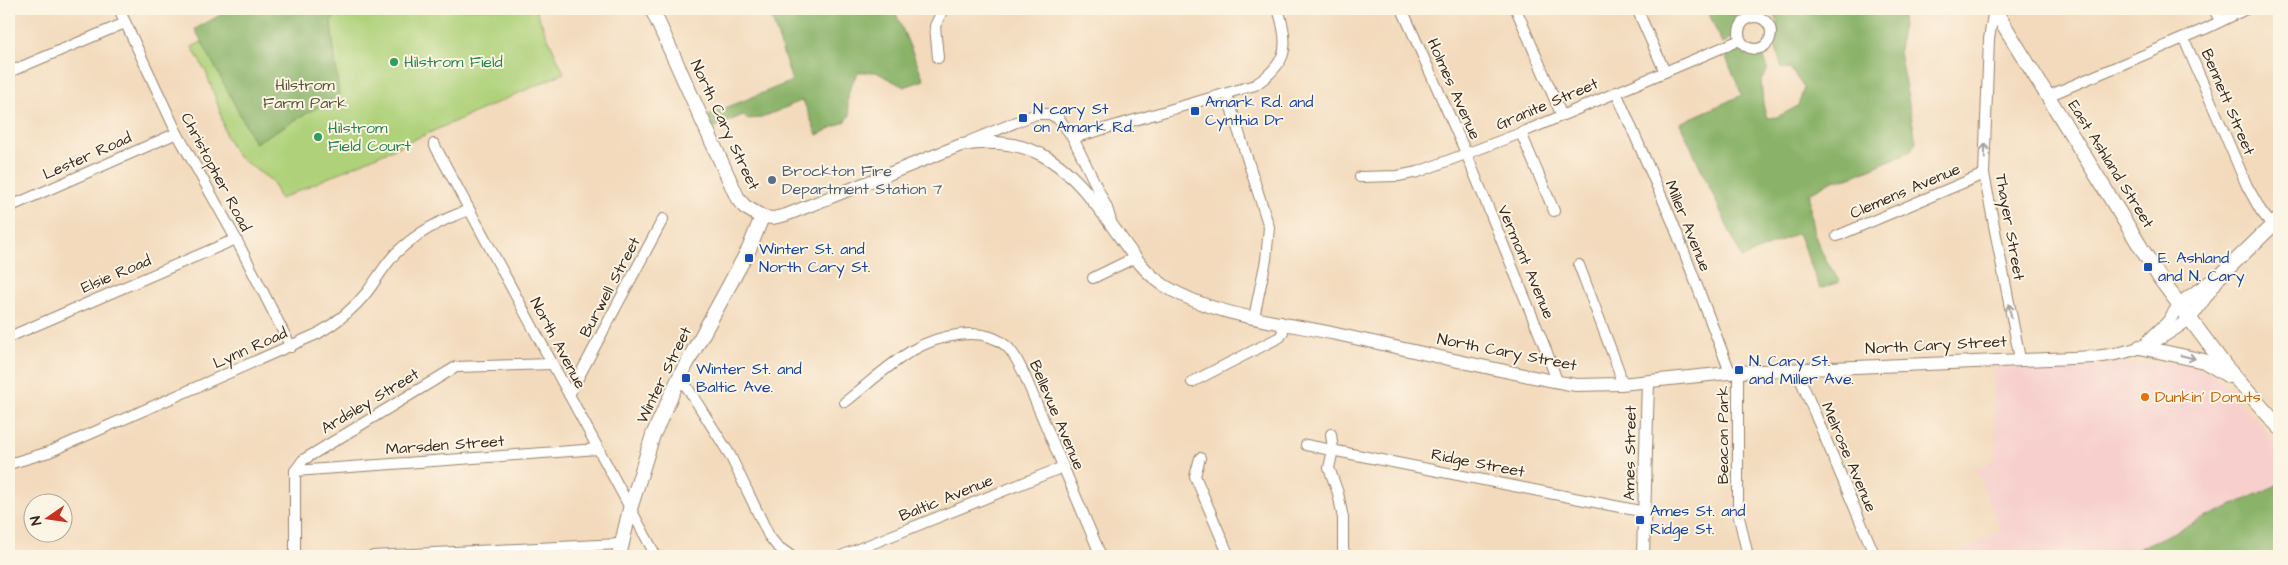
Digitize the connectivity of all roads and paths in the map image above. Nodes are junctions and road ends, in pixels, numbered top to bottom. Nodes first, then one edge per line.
1 (119, 9) edge
2 (652, 9) edge
3 (943, 9) edge
4 (1278, 9) edge
5 (1402, 9) edge
6 (1516, 9) edge
7 (1637, 9) edge
8 (1994, 9) edge
9 (2214, 9) edge
10 (2246, 9) edge
11 (2220, 21) junction
12 (125, 23) junction
13 (2184, 39) junction
14 (1740, 40) dead end
15 (938, 58) dead end
16 (9, 72) edge
17 (1665, 72) junction
18 (1616, 92) junction
19 (1227, 95) junction
20 (2048, 96) junction
21 (1561, 114) junction
22 (177, 133) junction
23 (1521, 133) junction
24 (1074, 138) junction
25 (434, 144) dead end
26 (962, 145) junction
27 (1466, 153) junction
28 (1984, 174) junction
29 (1360, 177) dead end
30 (9, 207) edge
31 (470, 210) junction
32 (1554, 211) dead end
33 (762, 217) junction
34 (663, 219) dead end
35 (2276, 222) edge
36 (1113, 226) junction
37 (1838, 236) dead end
38 (236, 239) junction
39 (1134, 258) junction
40 (1578, 265) dead end
41 (1093, 278) dead end
42 (2218, 278) junction
43 (2179, 305) junction
44 (1254, 317) junction
45 (2189, 319) junction
46 (1281, 322) junction
47 (9, 336) edge
48 (291, 347) junction
49 (2140, 348) junction
50 (2020, 359) junction
51 (552, 364) junction
52 (1796, 369) junction
53 (1734, 372) junction
54 (680, 376) junction
55 (1557, 381) junction
56 (1192, 382) dead end
57 (1648, 382) junction
58 (1621, 384) junction
59 (2242, 386) junction
60 (569, 395) junction
61 (846, 402) dead end
62 (2279, 427) edge
63 (1331, 434) dead end
64 (1306, 445) dead end
65 (598, 450) junction
66 (1334, 450) junction
67 (1200, 458) dead end
68 (9, 464) edge
69 (1063, 467) junction
70 (295, 471) junction
71 (630, 509) junction
72 (1645, 512) junction
73 (620, 550) edge
74 (295, 556) edge
75 (373, 556) edge
76 (656, 556) edge
77 (791, 556) edge
78 (841, 556) edge
79 (1101, 556) edge
80 (1229, 556) edge
81 (1346, 556) edge
82 (1643, 556) edge
83 (1748, 556) edge
84 (1875, 556) edge

1 - 12 street, Christopher Road
2 - 33 main road, North Cary Street
3 - 15 street
4 - 19 street
5 - 27 street, Holmes Avenue
6 - 21 street
7 - 17 street
8 - 20 main road, East Ashland Street
28 -> 8 street, Thayer Street
9 - 11 street
10 - 11 street
11 - 13 street
12 - 16 street
12 - 22 street, Christopher Road
13 - 20 street, Bennett Street
13 - 35 street, Bennett Street
14 - 17 street, Granite Street
17 - 18 street, Granite Street
18 - 21 street, Granite Street
18 - 53 street, Miller Avenue
19 - 24 street
19 - 44 street
20 - 43 main road, East Ashland Street
21 - 23 street, Granite Street
22 - 30 street, Lester Road
22 - 38 street, Christopher Road
23 - 27 street, Granite Street
23 - 32 street
24 - 26 street, North Cary Street
24 - 36 street, North Cary Street
25 - 31 street, North Avenue
26 - 33 street, North Cary Street
26 - 36 street, North Cary Street
27 - 29 street, Granite Street
27 - 55 street, Vermont Avenue
28 - 37 street, Clemens Avenue
50 -> 28 street, Thayer Street
31 - 48 street, Lynn Road
31 - 51 street, North Avenue
33 - 54 main road, Winter Street
34 - 60 street, Burwell Street
35 - 42 main road, North Cary Street
36 - 39 street, North Cary Street
38 - 47 street, Elsie Road
38 - 48 street, Christopher Road
39 - 41 street
39 - 44 street, North Cary Street
40 - 58 street
42 - 43 main road, North Cary Street
42 - 45 main road, North Cary Street
43 - 45 main road, East Ashland Street
43 - 49 street, North Cary Street
44 - 46 street, North Cary Street
45 - 49 street, North Cary Street
45 - 59 main road, East Ashland Street
46 - 55 street, North Cary Street
46 - 56 street
48 - 68 street, Lynn Road
49 - 50 street, North Cary Street
49 -> 59 main road
50 - 52 street, North Cary Street
51 - 60 street, North Avenue
51 - 70 street, Ardsley Street
52 - 53 street, North Cary Street
52 - 84 street, Melrose Avenue
53 - 57 street, North Cary Street
53 - 83 street, Beacon Park
54 - 71 main road, Winter Street
54 - 77 street
55 - 58 street, North Cary Street
57 - 58 street, North Cary Street
57 - 72 street, Ames Street
59 - 62 main road, East Ashland Street
60 - 65 street, North Avenue
61 - 69 street, Bellevue Avenue
63 - 66 street
64 - 66 street, Ridge Street
65 - 70 street, Marsden Street
65 - 71 street, North Avenue
66 - 72 street, Ridge Street
66 - 81 street
67 - 80 street
69 - 78 street, Baltic Avenue
69 - 79 street, Bellevue Avenue
70 - 74 street
71 - 73 main road, Winter Street
71 - 76 street, North Avenue
72 - 82 street, Ames Street
73 - 75 street

